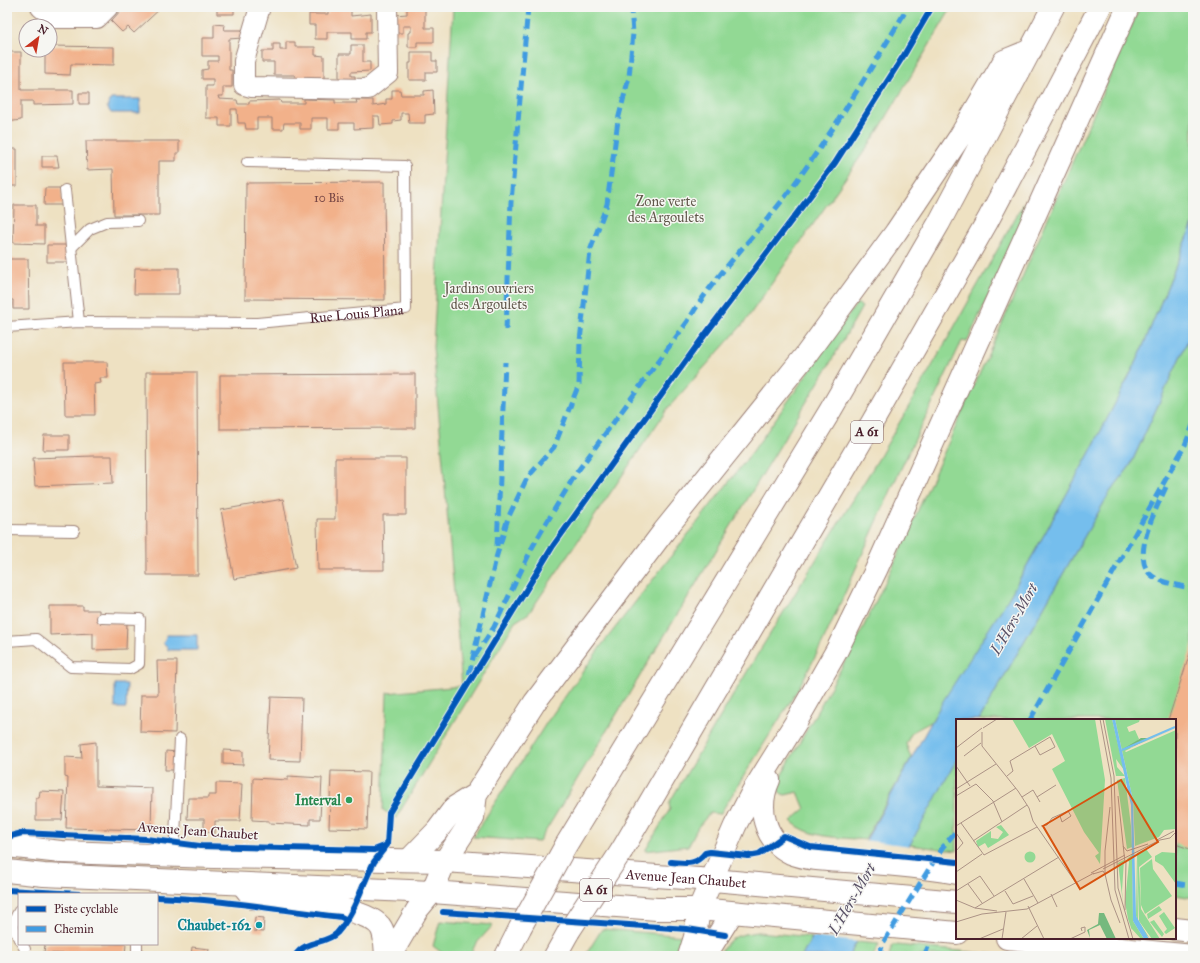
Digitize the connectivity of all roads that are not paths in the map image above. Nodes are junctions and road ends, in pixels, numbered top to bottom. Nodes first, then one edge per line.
1 (41, 7) edge
2 (108, 7) edge
3 (260, 7) edge
4 (387, 7) edge
5 (1053, 7) edge
6 (1100, 7) edge
7 (1128, 7) edge
8 (1031, 50) junction
9 (247, 162) dead end
10 (65, 190) dead end
11 (138, 221) dead end
12 (72, 247) junction
13 (79, 322) junction
14 (7, 327) edge
15 (7, 530) edge
16 (74, 531) dead end
17 (102, 618) dead end
18 (7, 640) edge
19 (796, 722) junction
20 (180, 739) dead end
21 (476, 794) junction
22 (7, 846) edge
23 (174, 855) junction
24 (410, 860) junction
25 (445, 861) junction
26 (7, 871) edge
27 (948, 871) edge
28 (713, 880) junction
29 (242, 884) junction
30 (432, 892) junction
31 (956, 902) edge
32 (700, 909) junction
33 (18, 912) edge
34 (732, 913) junction
35 (1176, 929) edge
36 (1193, 931) edge
37 (956, 933) edge
38 (18, 937) edge
39 (1010, 939) edge
40 (23, 945) edge
41 (137, 945) edge
42 (1031, 945) edge
43 (24, 956) edge
44 (137, 956) edge
45 (386, 956) edge
46 (390, 956) edge
47 (506, 956) edge
48 (555, 956) edge
49 (689, 956) edge
50 (705, 956) edge
51 (1193, 956) edge

1 - 2 street
3 - 4 street
5 - 8 main road
6 - 48 main road, A 61, bridge
7 - 19 main road
8 - 21 main road
8 - 47 main road, bridge
9 - 13 lane, Rue Louis Plana
10 - 12 lane
11 - 12 lane
12 - 13 lane
13 - 14 lane, Rue Louis Plana
15 - 16 lane
17 - 18 lane
19 - 27 main road
19 - 28 main road
20 - 23 lane
21 - 24 main road
21 - 25 main road
22 - 23 main road, Avenue Jean Chaubet
23 - 24 main road, Avenue Jean Chaubet
24 - 25 main road, Avenue Jean Chaubet
25 - 28 main road, Avenue Jean Chaubet
25 - 30 main road
26 - 29 main road
28 - 31 main road, Avenue Jean Chaubet
28 - 32 main road
29 - 30 main road
29 - 45 main road
30 - 32 main road
30 - 46 main road
32 - 34 main road
32 - 49 main road
33 - 38 lane
34 - 37 main road
34 - 50 main road
35 - 36 main road
39 - 42 main road
40 - 43 lane
41 - 44 lane
42 - 51 main road

